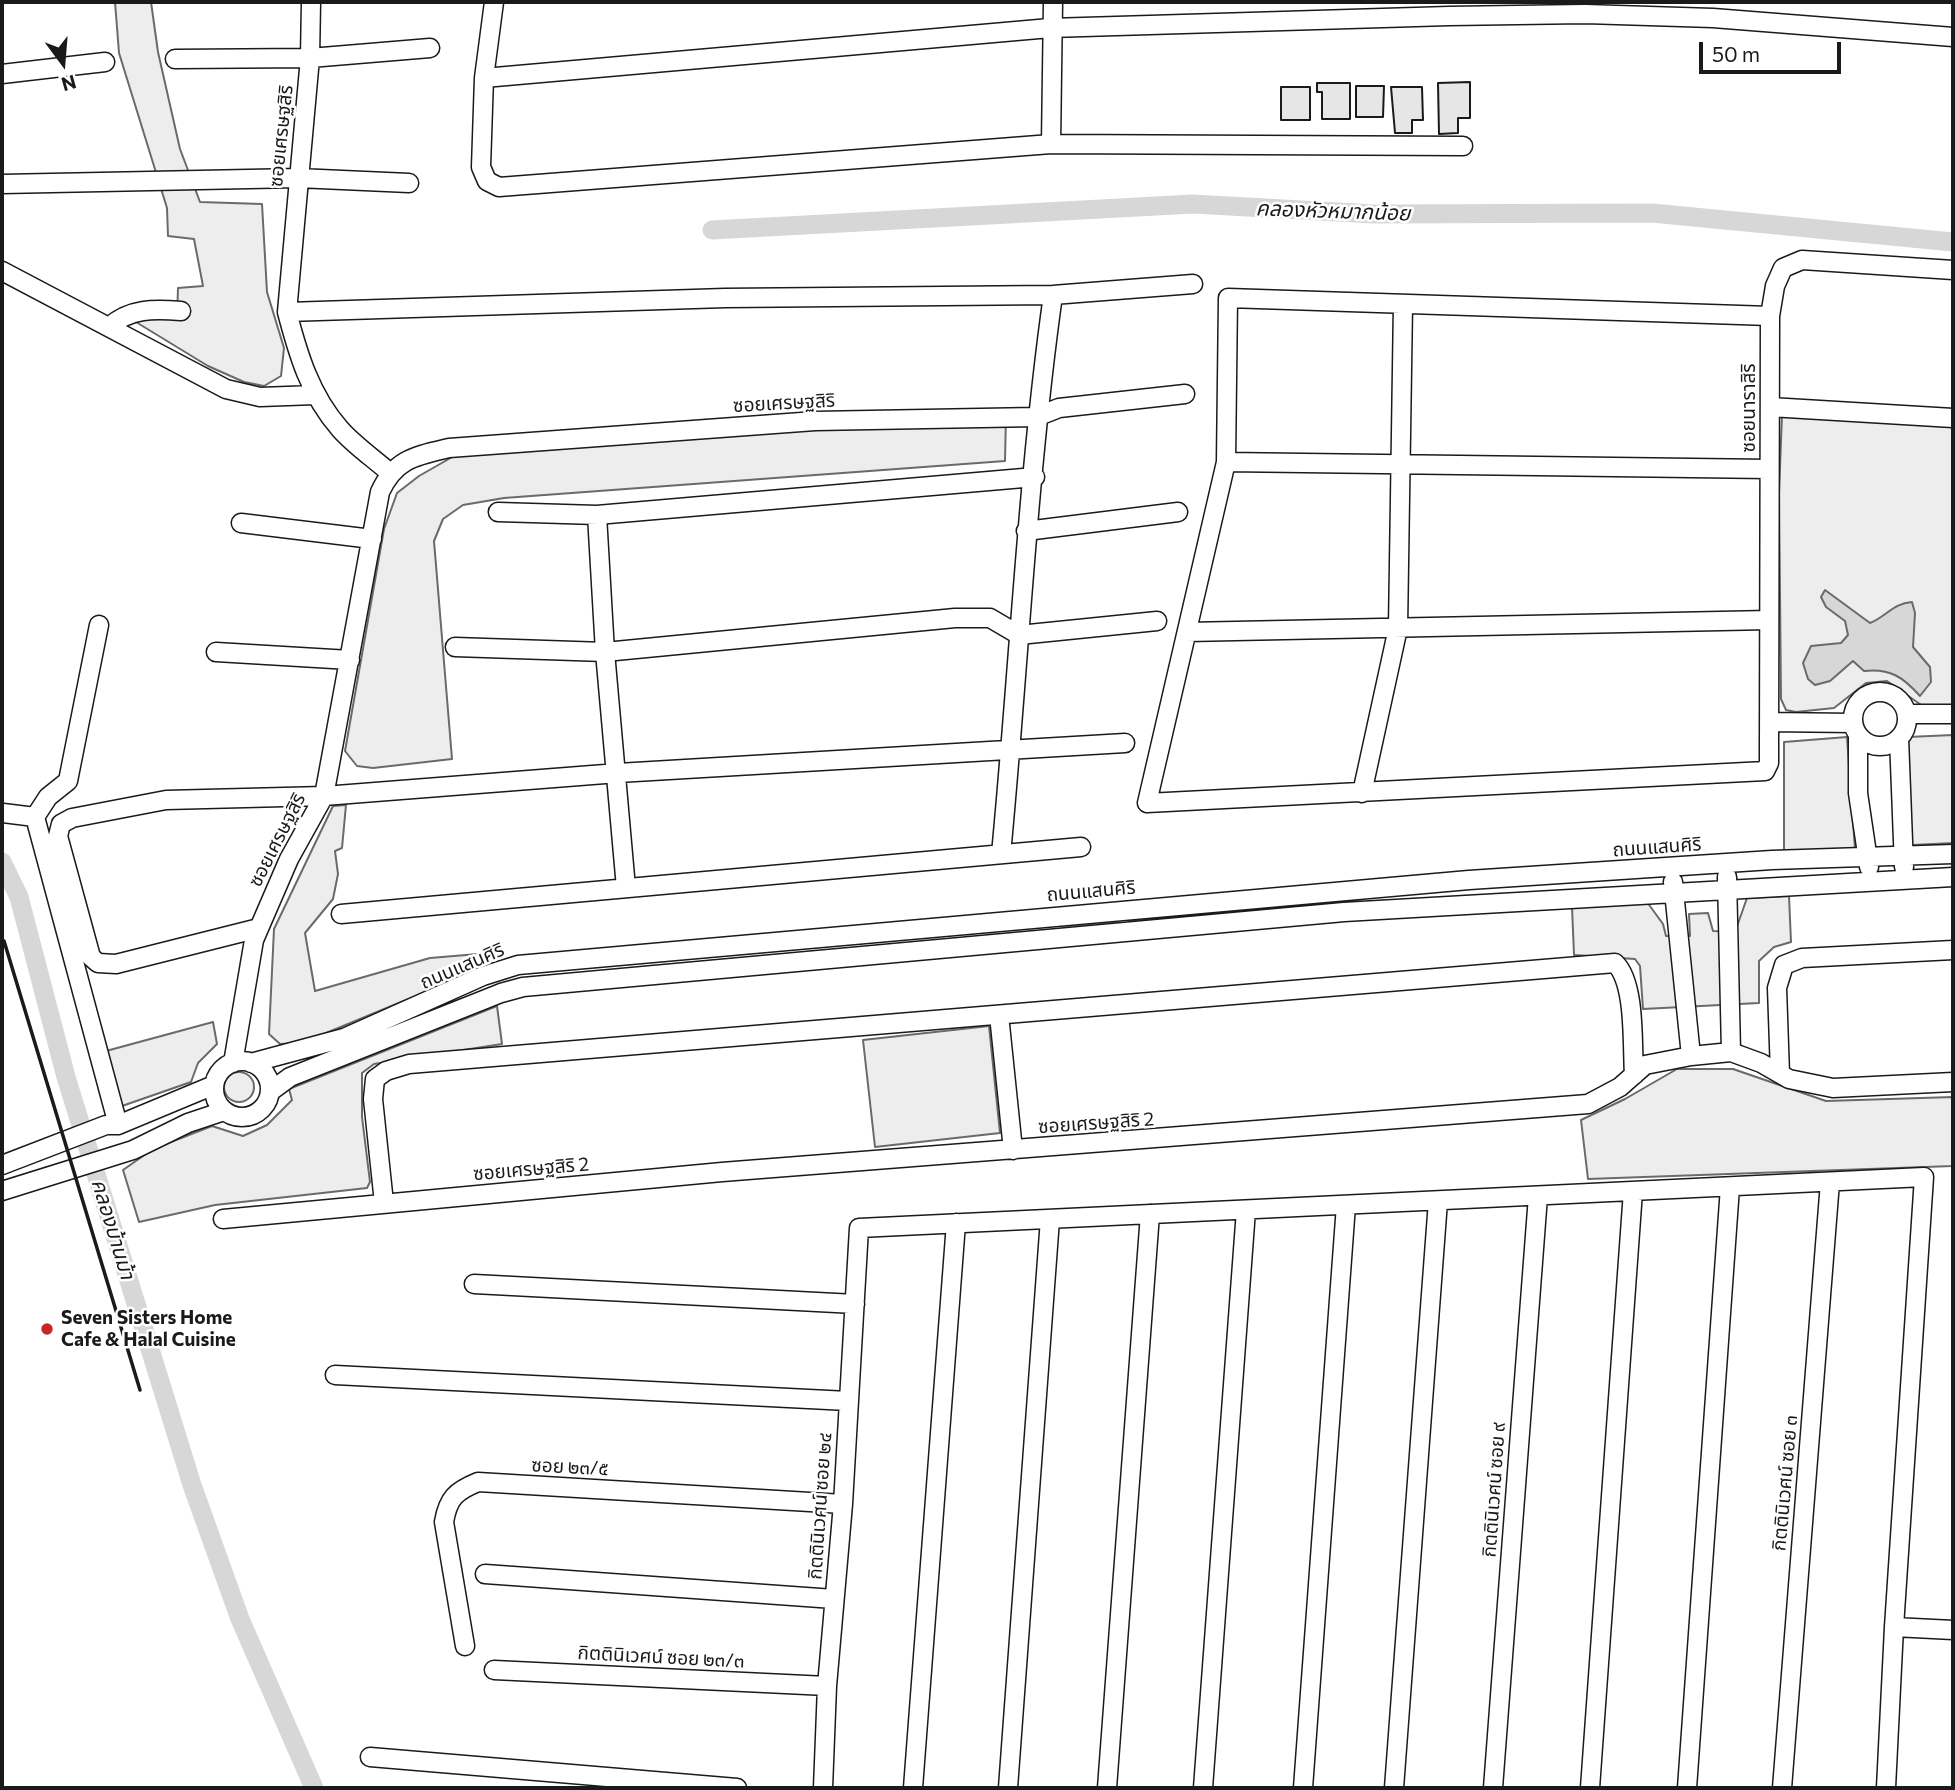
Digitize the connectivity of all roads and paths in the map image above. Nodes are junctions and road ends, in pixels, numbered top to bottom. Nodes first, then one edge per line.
1 (311, 2) edge
2 (494, 2) edge
3 (1053, 2) edge
4 (1714, 10) edge
5 (1050, 28) junction
6 (1953, 37) edge
7 (430, 48) dead end
8 (310, 58) junction
9 (175, 59) dead end
10 (106, 62) dead end
11 (2, 74) edge
12 (484, 78) junction
13 (1051, 144) junction
14 (1463, 146) dead end
15 (298, 178) junction
16 (410, 183) dead end
17 (2, 184) edge
18 (1953, 270) edge
19 (2, 271) edge
20 (1193, 284) dead end
21 (1053, 295) junction
22 (1403, 304) junction
23 (181, 311) dead end
24 (287, 312) junction
25 (1770, 316) junction
26 (109, 327) junction
27 (1185, 394) dead end
28 (315, 395) junction
29 (1770, 407) junction
30 (1036, 417) junction
31 (1953, 418) edge
32 (1226, 462) junction
33 (1399, 464) junction
34 (1769, 469) junction
35 (389, 472) junction
36 (1035, 477) junction
37 (498, 512) dead end
38 (1178, 512) dead end
39 (597, 515) junction
40 (240, 523) dead end
41 (1026, 531) junction
42 (372, 539) junction
43 (1769, 620) junction
44 (1157, 621) dead end
45 (99, 625) dead end
46 (1398, 628) junction
47 (1187, 632) junction
48 (1019, 635) junction
49 (455, 647) dead end
50 (216, 652) dead end
51 (605, 652) junction
52 (351, 660) junction
53 (1907, 714) junction
54 (1953, 714) edge
55 (1769, 722) junction
56 (1855, 729) junction
57 (1899, 738) junction
58 (1125, 743) dead end
59 (1011, 748) junction
60 (618, 773) junction
61 (1362, 793) junction
62 (324, 796) junction
63 (4, 813) dead end
64 (35, 817) junction
65 (1081, 847) dead end
66 (1001, 854) junction
67 (1953, 854) edge
68 (1904, 856) junction
69 (1867, 857) junction
70 (1727, 863) junction
71 (1672, 867) junction
72 (1953, 877) edge
73 (1464, 880) junction
74 (1904, 880) junction
75 (1871, 881) junction
76 (626, 888) junction
77 (1727, 889) junction
78 (1673, 891) junction
79 (1289, 894) junction
80 (1465, 904) junction
81 (341, 914) dead end
82 (1290, 917) junction
83 (931, 926) junction
84 (259, 928) junction
85 (933, 950) junction
86 (1953, 950) edge
87 (586, 959) junction
88 (586, 982) junction
89 (999, 1015) junction
90 (419, 1016) junction
91 (1731, 1052) junction
92 (1691, 1056) junction
93 (242, 1063) junction
94 (1780, 1074) junction
95 (1634, 1075) junction
96 (1953, 1082) edge
97 (214, 1085) junction
98 (271, 1091) junction
99 (224, 1111) junction
100 (112, 1125) junction
101 (1013, 1150) junction
102 (2, 1165) edge
103 (1830, 1182) junction
104 (1730, 1187) junction
105 (2, 1191) edge
106 (1633, 1191) junction
107 (1538, 1196) junction
108 (1438, 1200) junction
109 (384, 1203) junction
110 (1346, 1205) junction
111 (1246, 1210) junction
112 (1150, 1214) junction
113 (223, 1219) dead end
114 (1050, 1219) junction
115 (956, 1223) junction
116 (474, 1284) dead end
117 (855, 1304) junction
118 (335, 1374) dead end
119 (848, 1401) junction
120 (843, 1504) junction
121 (485, 1574) dead end
122 (834, 1599) junction
123 (1894, 1627) junction
124 (1953, 1630) edge
125 (466, 1646) dead end
126 (494, 1670) dead end
127 (827, 1686) junction
128 (370, 1756) dead end
129 (737, 1788) edge
130 (823, 1788) edge
131 (913, 1788) edge
132 (1008, 1788) edge
133 (1107, 1788) edge
134 (1203, 1788) edge
135 (1303, 1788) edge
136 (1394, 1788) edge
137 (1493, 1788) edge
138 (1590, 1788) edge
139 (1687, 1788) edge
140 (1782, 1788) edge
141 (1886, 1788) edge

1 - 8 street, ซอยเศรษฐสิริ
2 - 12 street
3 - 5 street
4 - 5 street
4 - 6 street
5 - 12 street
5 - 13 street
7 - 8 street
8 - 9 street
8 - 15 street, ซอยเศรษฐสิริ
10 - 11 street
12 - 13 street
13 - 14 street
15 - 16 street
15 - 17 street
15 - 24 street, ซอยเศรษฐสิริ
18 - 25 street, ซอยนาราสิริ
19 - 26 street
20 - 21 street
21 - 24 street
21 - 30 street
22 - 25 street
22 - 32 street
22 - 33 street
23 - 26 street
24 - 28 street, ซอยเศรษฐสิริ
25 - 29 street, ซอยนาราสิริ
26 - 28 street
27 - 30 street, ซอยเศรษฐสิริ
28 - 35 street, ซอยเศรษฐสิริ
29 - 31 street
29 - 34 street, ซอยนาราสิริ
30 - 35 street, ซอยเศรษฐสิริ
30 - 36 street
32 - 33 street
32 - 47 street
33 - 34 street
33 - 46 street
34 - 43 street, ซอยนาราสิริ
35 - 42 street, ซอยเศรษฐสิริ
36 - 39 street
36 - 41 street
37 - 39 street
38 - 41 street
39 - 51 street
40 - 42 street
41 - 48 street
42 - 52 street, ซอยเศรษฐสิริ
43 - 46 street
43 - 55 street, ซอยนาราสิริ
44 - 48 street
45 - 64 street
46 - 47 street
46 - 61 street
47 - 61 street
48 - 51 street
48 - 59 street
49 - 51 street
50 - 52 street
51 - 60 street
52 - 62 street, ซอยเศรษฐสิริ
53 - 54 street
53 - 56 street
53 - 57 street
55 - 56 street
55 - 61 street, ซอยนาราสิริ
56 - 57 street
56 - 69 street
57 - 68 street
58 - 59 street
59 - 60 street
59 - 66 street
60 - 62 street
60 - 76 street
62 - 84 street, ซอยเศรษฐสิริ
62 - 84 street
63 - 64 street
64 - 100 street
65 - 66 street
66 - 76 street
67 - 68 street, ถนนแสนศิริ
68 - 69 street, ถนนแสนศิริ
68 - 74 street
69 - 70 street, ถนนแสนศิริ
69 - 75 street
70 - 71 street, ถนนแสนศิริ
70 - 77 street
71 - 73 street, ถนนแสนศิริ
71 - 78 street
72 - 74 street, ถนนแสนศิริ
73 - 79 street, ถนนแสนศิริ
73 - 80 street
74 - 75 street, ถนนแสนศิริ
75 - 77 street, ถนนแสนศิริ
76 - 81 street
77 - 78 street, ถนนแสนศิริ
77 - 91 street
78 - 80 street, ถนนแสนศิริ
78 - 92 street
79 - 82 street
79 - 83 street, ถนนแสนศิริ
80 - 82 street, ถนนแสนศิริ
82 - 85 street, ถนนแสนศิริ
83 - 85 street
83 - 87 street, ถนนแสนศิริ
84 - 93 street, ซอยเศรษฐสิริ
85 - 88 street, ถนนแสนศิริ
86 - 94 street
87 - 88 street
87 - 90 street, ถนนแสนศิริ
88 - 90 street, ถนนแสนศิริ
89 - 95 street
89 - 101 street
89 - 109 street
90 - 93 street, ถนนแสนศิริ
90 - 98 street, ถนนแสนศิริ
91 - 92 street, ซอยเศรษฐสิริ 2
91 - 94 street, ซอยเศรษฐสิริ 2
92 - 95 street, ซอยเศรษฐสิริ 2
93 - 97 street
93 - 98 street
94 - 96 street, ซอยเศรษฐสิริ 2
95 - 101 street, ซอยเศรษฐสิริ 2
97 - 99 street
97 - 100 street
98 - 99 street
99 - 105 street
100 - 102 street
101 - 109 street, ซอยเศรษฐสิริ 2
103 - 104 street
103 - 123 street
103 - 140 street, กิตตินิเวศน์ ซอย ๓
104 - 106 street
104 - 139 street
106 - 107 street
106 - 138 street
107 - 108 street
107 - 137 street, กิตตินิเวศน์ ซอย ๙
108 - 110 street
108 - 136 street
109 - 113 street, ซอยเศรษฐสิริ 2
110 - 111 street
110 - 135 street
111 - 112 street
111 - 134 street
112 - 114 street
112 - 133 street
114 - 115 street
114 - 132 street
115 - 117 street, กิตตินิเวศน์ ซอย ๒๔
115 - 131 street
116 - 117 street
117 - 119 street, กิตตินิเวศน์ ซอย ๒๔
118 - 119 street
119 - 120 street, กิตตินิเวศน์ ซอย ๒๔
120 - 122 street, กิตตินิเวศน์ ซอย ๒๔
120 - 125 street, ซอย ๒๓/๕
121 - 122 street
122 - 127 street, กิตตินิเวศน์ ซอย ๒๔
123 - 124 street
123 - 141 street
126 - 127 street, กิตตินิเวศน์ ซอย ๒๓/๓
127 - 130 street, กิตตินิเวศน์ ซอย ๒๔
128 - 129 street

